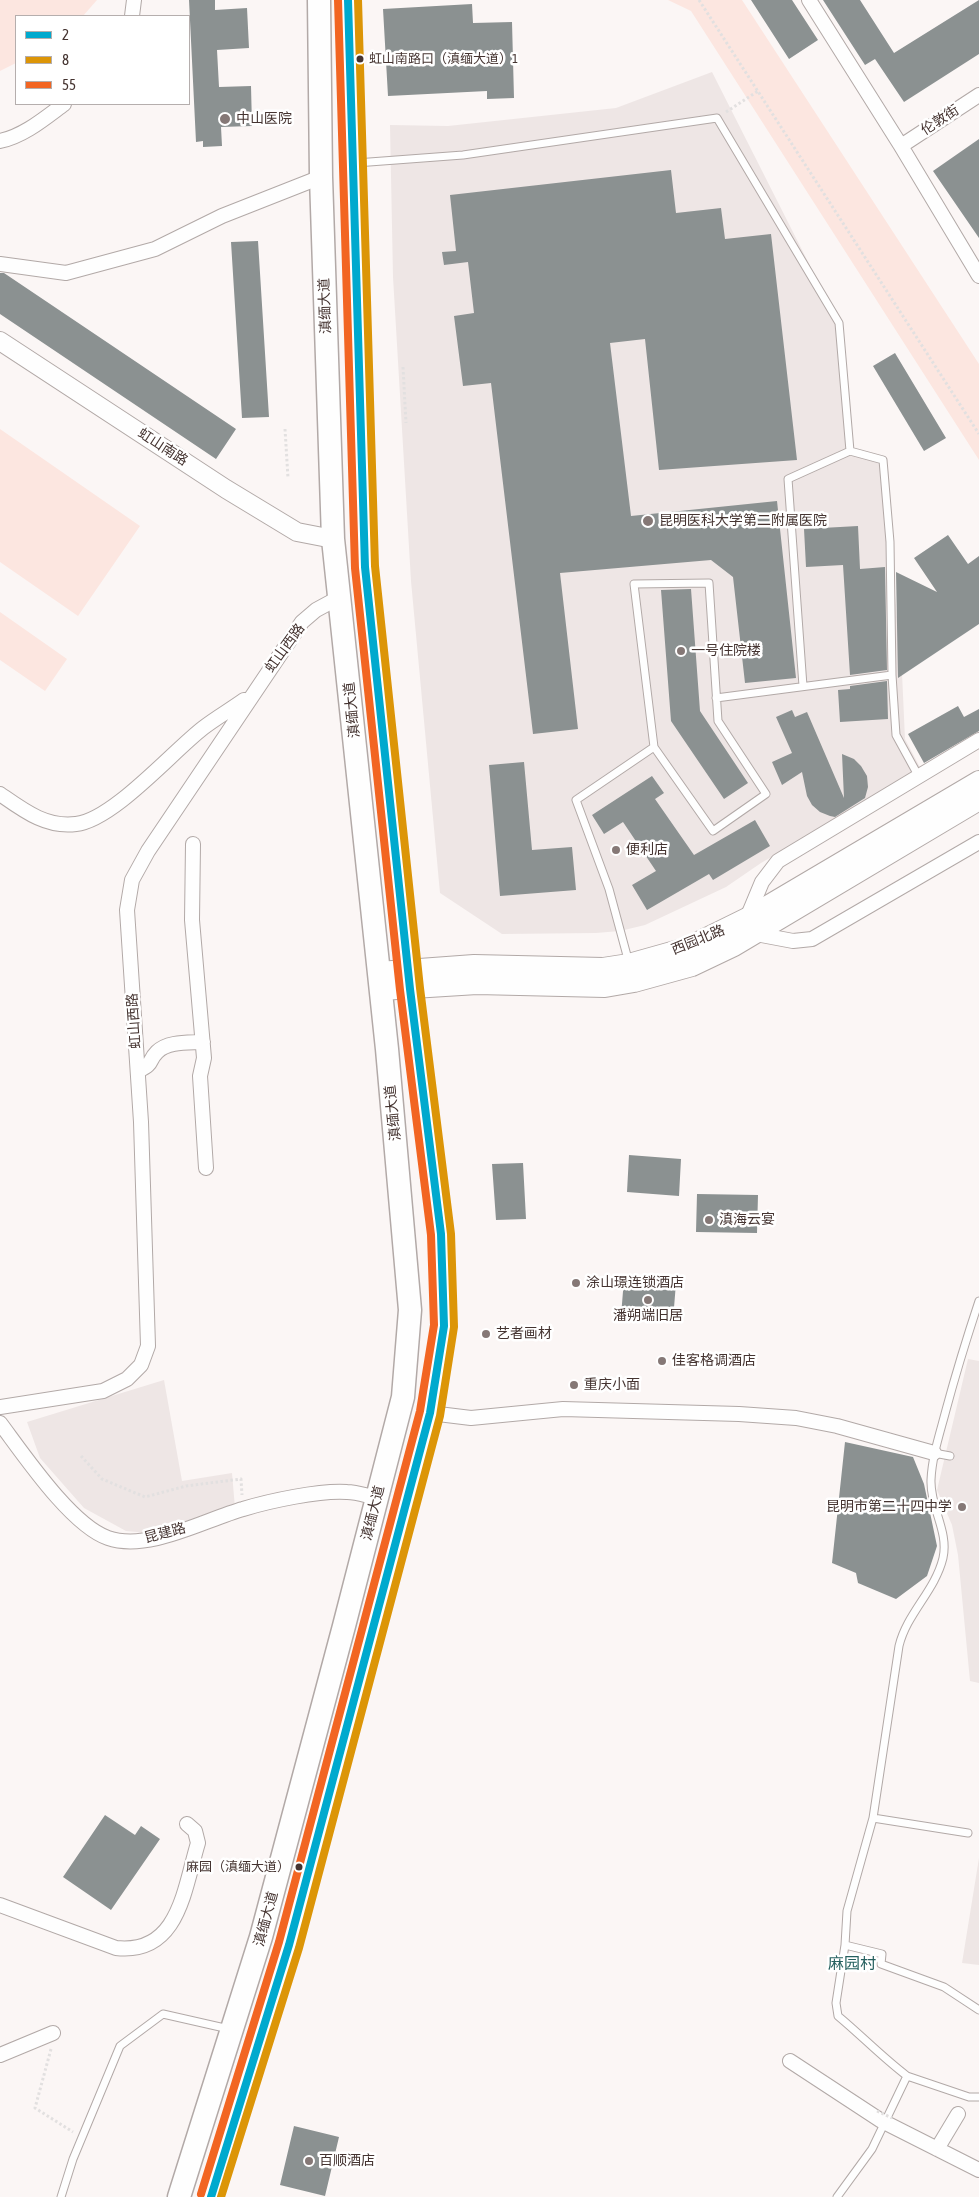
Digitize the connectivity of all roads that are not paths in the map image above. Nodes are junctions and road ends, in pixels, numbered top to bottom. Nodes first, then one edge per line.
1 (134, 0) edge
2 (318, 0) edge
3 (348, 0) edge
4 (809, 0) edge
5 (132, 15) edge
6 (979, 95) edge
7 (63, 105) edge
8 (0, 141) edge
9 (901, 146) junction
10 (353, 163) junction
11 (321, 177) junction
12 (0, 264) edge
13 (979, 276) edge
14 (0, 341) edge
15 (850, 451) junction
16 (333, 538) junction
17 (340, 597) junction
18 (892, 675) junction
19 (803, 686) junction
20 (251, 696) junction
21 (716, 698) junction
22 (979, 740) edge
23 (654, 747) junction
24 (919, 777) junction
25 (979, 781) edge
26 (0, 794) edge
27 (979, 800) edge
28 (979, 842) edge
29 (193, 844) dead end
30 (811, 891) junction
31 (752, 926) junction
32 (629, 964) junction
33 (409, 980) junction
34 (380, 981) junction
35 (203, 1042) junction
36 (138, 1071) junction
37 (206, 1168) dead end
38 (979, 1301) edge
39 (0, 1407) edge
40 (430, 1413) junction
41 (0, 1423) edge
42 (934, 1453) junction
43 (950, 1456) dead end
44 (377, 1498) junction
45 (873, 1818) junction
46 (187, 1824) dead end
47 (968, 1833) dead end
48 (0, 1905) edge
49 (845, 1945) junction
50 (979, 2010) edge
51 (232, 2030) junction
52 (53, 2033) road end
53 (0, 2055) edge
54 (790, 2061) dead end
55 (907, 2076) junction
56 (979, 2097) edge
57 (958, 2114) dead end
58 (885, 2117) junction
59 (937, 2149) junction
60 (979, 2170) edge
61 (61, 2197) edge
62 (179, 2197) edge
63 (212, 2197) edge
64 (837, 2197) edge

1 - 5 street
2 - 11 main road, 滇缅大道
3 - 10 main road, 滇缅大道
4 - 9 street
6 - 9 street, 伦敦街
7 - 8 street
9 - 13 street
10 - 15 lane
10 - 33 main road, 滇缅大道
11 - 12 street
11 - 16 main road, 滇缅大道
14 - 16 street, 虹山南路
15 - 18 lane
15 - 19 lane
16 - 17 main road, 滇缅大道
17 - 20 street, 虹山西路
17 - 34 main road, 滇缅大道
18 - 19 lane
18 - 24 lane
19 - 21 lane
20 - 26 street
20 - 36 street, 虹山西路
21 - 23 lane
21 - 23 lane
22 - 24 street
23 - 32 lane
24 - 31 street
25 - 30 main road, 西园北路
27 - 30 main road, 西园北路
28 - 31 street
29 - 35 street
30 - 31 main road, 西园北路
31 - 32 main road, 西园北路
31 - 33 main road, 西园北路
32 - 33 main road, 西园北路
33 - 34 main road, 西园北路
33 - 40 main road, 滇缅大道
34 - 44 main road, 滇缅大道
35 - 36 street
35 - 37 street
36 - 39 street, 虹山西路
38 - 42 lane
40 - 42 street
40 - 63 main road, 滇缅大道
41 - 44 street, 昆建路
42 - 43 lane
42 - 45 lane
44 - 51 main road, 滇缅大道
45 - 47 lane
45 - 49 lane
46 - 48 street
49 - 50 lane
49 - 55 lane
51 - 61 lane
51 - 62 main road, 滇缅大道
52 - 53 street
54 - 58 street
55 - 56 lane
55 - 58 lane
57 - 59 street
58 - 59 street
58 - 64 lane
59 - 60 street

